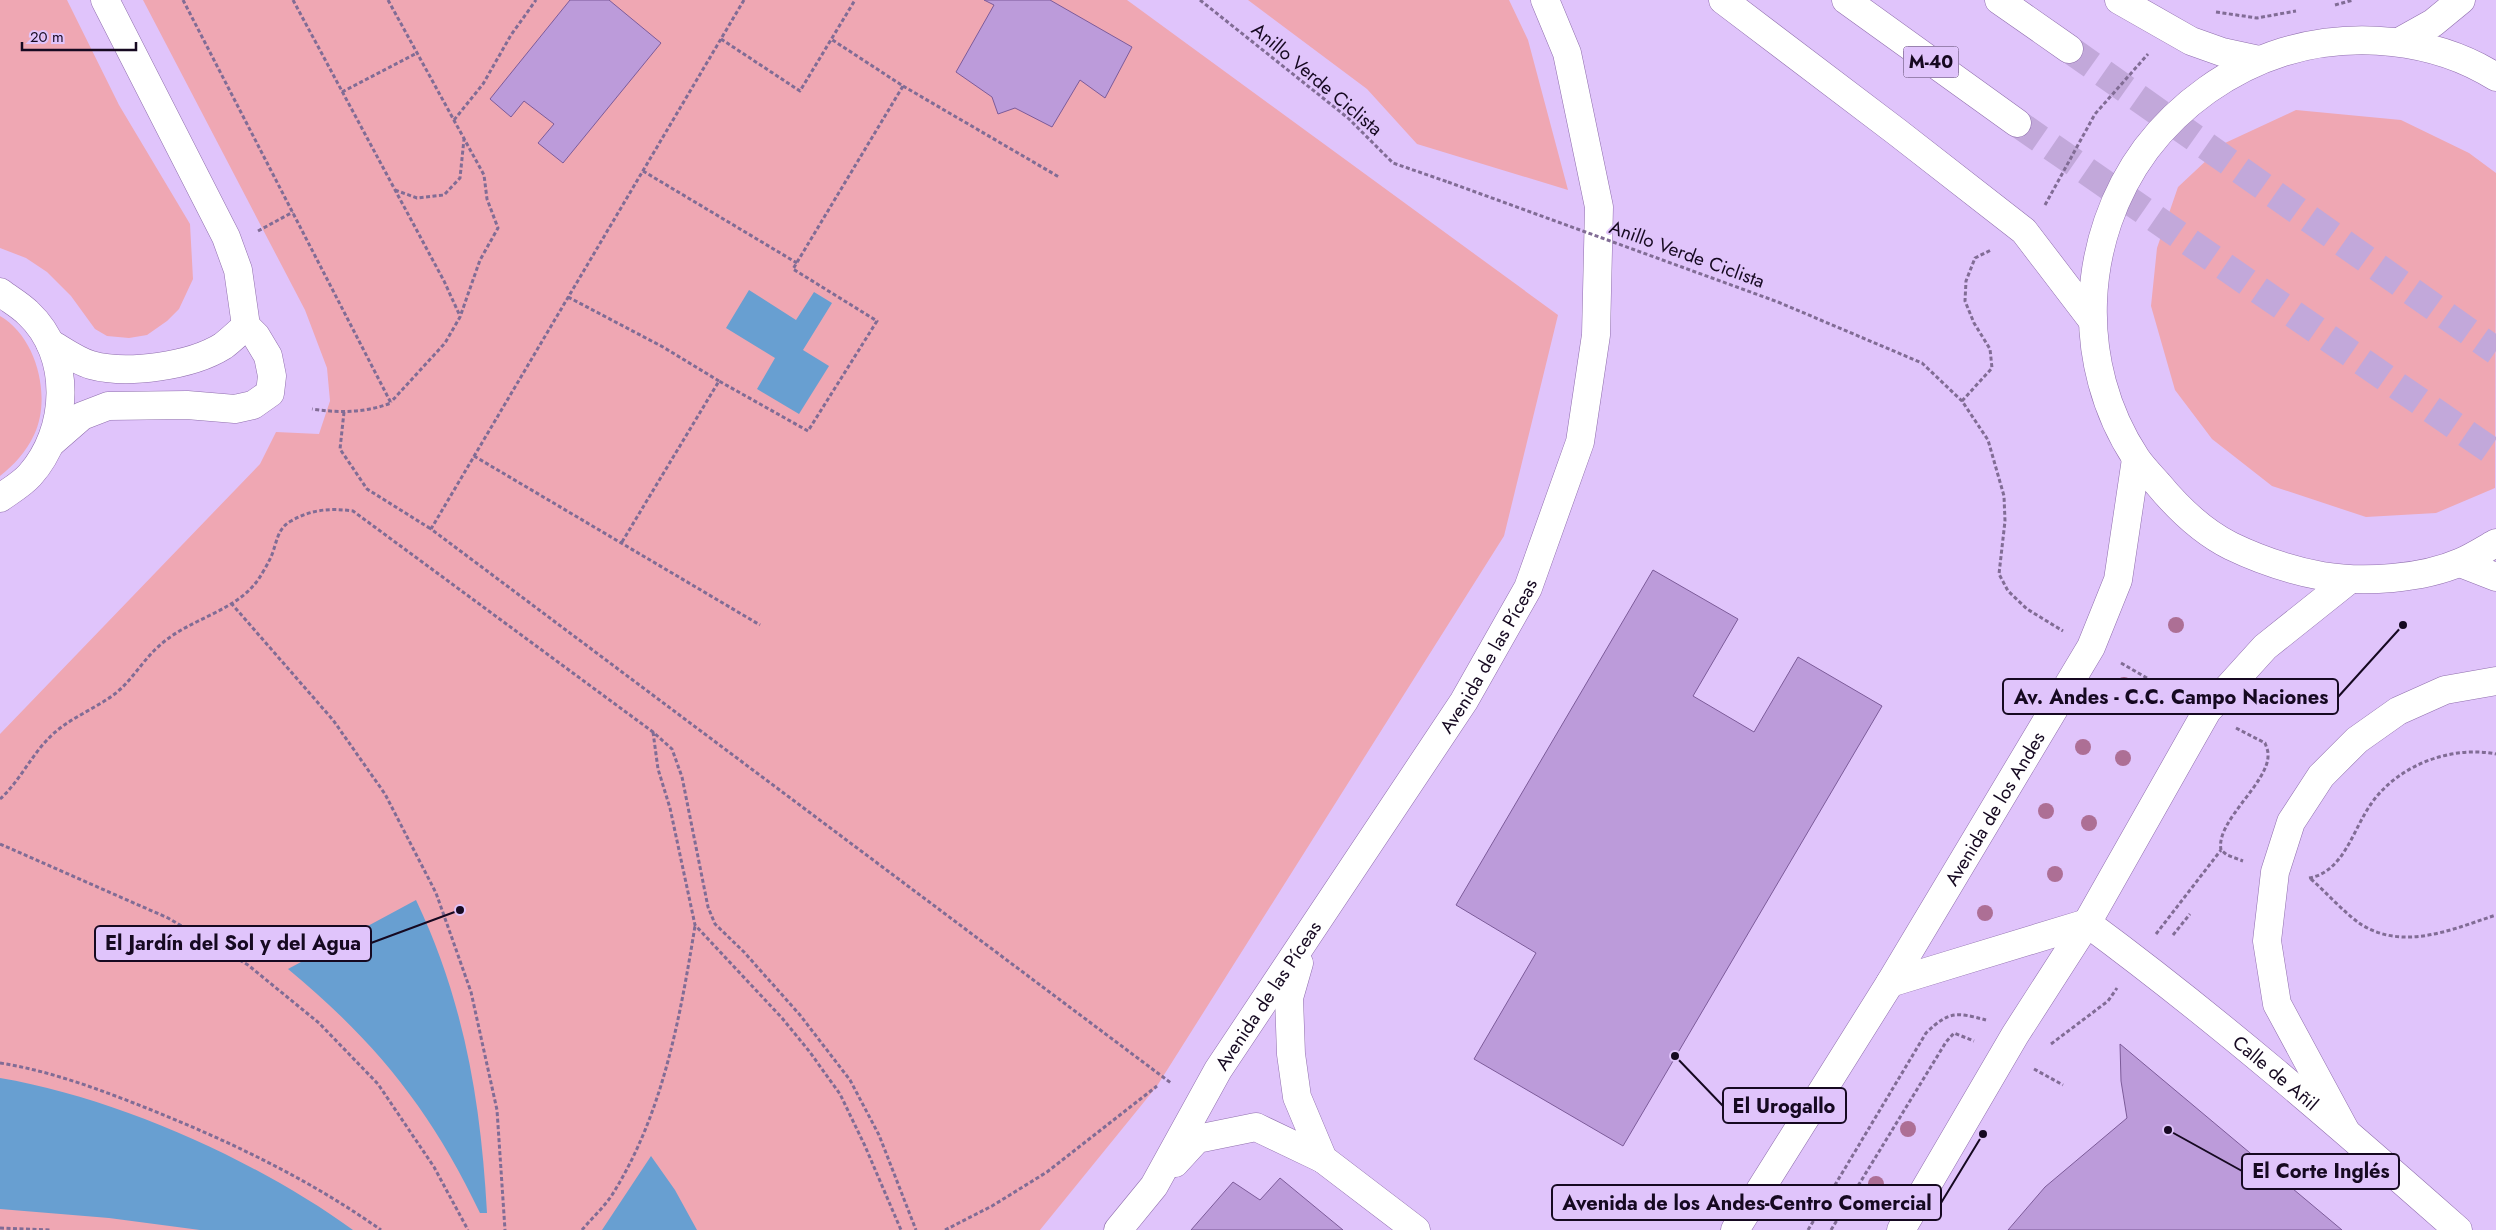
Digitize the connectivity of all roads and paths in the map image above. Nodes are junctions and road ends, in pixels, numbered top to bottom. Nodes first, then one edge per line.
1 (105, 0) edge
2 (183, 0) edge
3 (293, 0) edge
4 (388, 0) edge
5 (536, 0) edge
6 (744, 0) edge
7 (855, 0) edge
8 (1200, 0) edge
9 (1545, 0) edge
10 (1723, 0) edge
11 (1846, 0) edge
12 (1999, 0) edge
13 (2120, 0) edge
14 (2353, 0) edge
15 (2461, 0) edge
16 (2330, 6) dead end
17 (2303, 10) dead end
18 (2213, 12) dead end
19 (721, 39) junction
20 (832, 39) junction
21 (2399, 42) junction
22 (2069, 48) tunnel mouth
23 (2151, 52) dead end
24 (417, 53) junction
25 (2259, 60) junction
26 (2496, 77) edge
27 (903, 86) junction
28 (342, 92) junction
29 (454, 120) junction
30 (2017, 123) tunnel mouth
31 (464, 138) junction
32 (643, 170) junction
33 (1059, 176) dead end
34 (395, 189) junction
35 (292, 212) junction
36 (2041, 212) dead end
37 (256, 233) dead end
38 (1995, 248) dead end
39 (797, 263) junction
40 (0, 292) edge
41 (568, 297) junction
42 (460, 317) junction
43 (2092, 320) junction
44 (246, 326) junction
45 (50, 343) junction
46 (719, 380) junction
47 (1962, 401) junction
48 (391, 403) junction
49 (312, 409) dead end
50 (344, 412) junction
51 (51, 443) junction
52 (474, 456) junction
53 (2136, 459) junction
54 (0, 498) edge
55 (431, 529) junction
56 (622, 542) junction
57 (2496, 543) edge
58 (2460, 563) junction
59 (2496, 577) edge
60 (2349, 580) junction
61 (231, 603) junction
62 (2042, 619) dead end
63 (760, 625) dead end
64 (2119, 662) dead end
65 (2496, 681) edge
66 (2182, 697) dead end
67 (653, 732) junction
68 (0, 799) edge
69 (0, 844) edge
70 (2221, 850) dead end
71 (2310, 878) dead end
72 (2190, 914) dead end
73 (2496, 915) edge
74 (2087, 923) junction
75 (695, 925) junction
76 (2162, 926) dead end
77 (2173, 935) dead end
78 (1304, 944) junction
79 (1890, 983) junction
80 (2108, 1001) dead end
81 (1992, 1022) dead end
82 (1977, 1042) dead end
83 (2047, 1047) dead end
84 (0, 1063) edge
85 (2027, 1065) dead end
86 (1172, 1083) dead end
87 (2063, 1085) dead end
88 (1157, 1086) dead end
89 (2345, 1130) junction
90 (1323, 1159) junction
91 (1154, 1186) junction
92 (0, 1228) edge
93 (50, 1230) edge
94 (381, 1230) edge
95 (468, 1230) edge
96 (505, 1230) edge
97 (582, 1230) edge
98 (901, 1230) edge
99 (916, 1230) edge
100 (945, 1230) edge
101 (1118, 1230) edge
102 (1416, 1230) edge
103 (1735, 1230) edge
104 (1808, 1230) edge
105 (1831, 1230) edge
106 (1901, 1230) edge
107 (2458, 1230) edge

1 - 44 main road
2 - 35 path
3 - 28 path
4 - 24 path
5 - 29 path
6 - 19 path
7 - 20 path
8 - 47 path, Anillo Verde Ciclista, bridge
9 - 78 main road, Avenida de las Píceas
10 - 43 main road
11 - 30 main road, M-40
12 - 22 main road
13 - 25 main road
14 - 16 path
15 - 21 main road
17 - 18 path
19 - 20 path
19 - 32 path
20 - 27 path
21 - 25 main road
21 - 26 main road
23 - 36 path
24 - 28 path
24 - 29 path
25 - 43 main road
27 - 33 path
27 - 39 path
28 - 34 path
29 - 31 path
31 - 34 path
31 - 42 path
32 - 39 path
32 - 41 path
34 - 42 path
35 - 37 path
35 - 48 path
38 - 47 path
39 - 46 path
40 - 45 main road
41 - 46 path
41 - 52 path
42 - 48 path
43 - 53 main road
44 - 45 main road
44 - 51 main road
45 - 51 main road
46 - 56 path
47 - 62 path, Anillo Verde Ciclista
48 - 50 path
49 - 50 path
50 - 55 path
51 - 54 main road
52 - 55 path
52 - 56 path
53 - 60 main road
53 - 79 main road, Avenida de los Andes
55 - 86 path
56 - 63 path
57 - 58 main road
58 - 59 main road
58 - 60 main road
60 - 74 main road
61 - 67 path
61 - 68 path
61 - 96 path
64 - 66 path
65 - 89 main road
67 - 75 path
67 - 99 path
69 - 95 path
70 - 76 path
71 - 73 path
72 - 77 path
74 - 79 main road
74 - 89 main road, Calle de Añil
74 - 106 main road
75 - 97 path
75 - 98 path
78 - 90 main road
78 - 91 main road, Avenida de las Píceas
79 - 103 main road, Avenida de los Andes
80 - 83 path
81 - 104 path
82 - 105 path
84 - 94 path
85 - 87 path
88 - 100 path
89 - 107 main road, Calle de Añil
90 - 91 main road
90 - 102 main road
91 - 101 main road, Avenida de las Píceas
92 - 93 path

